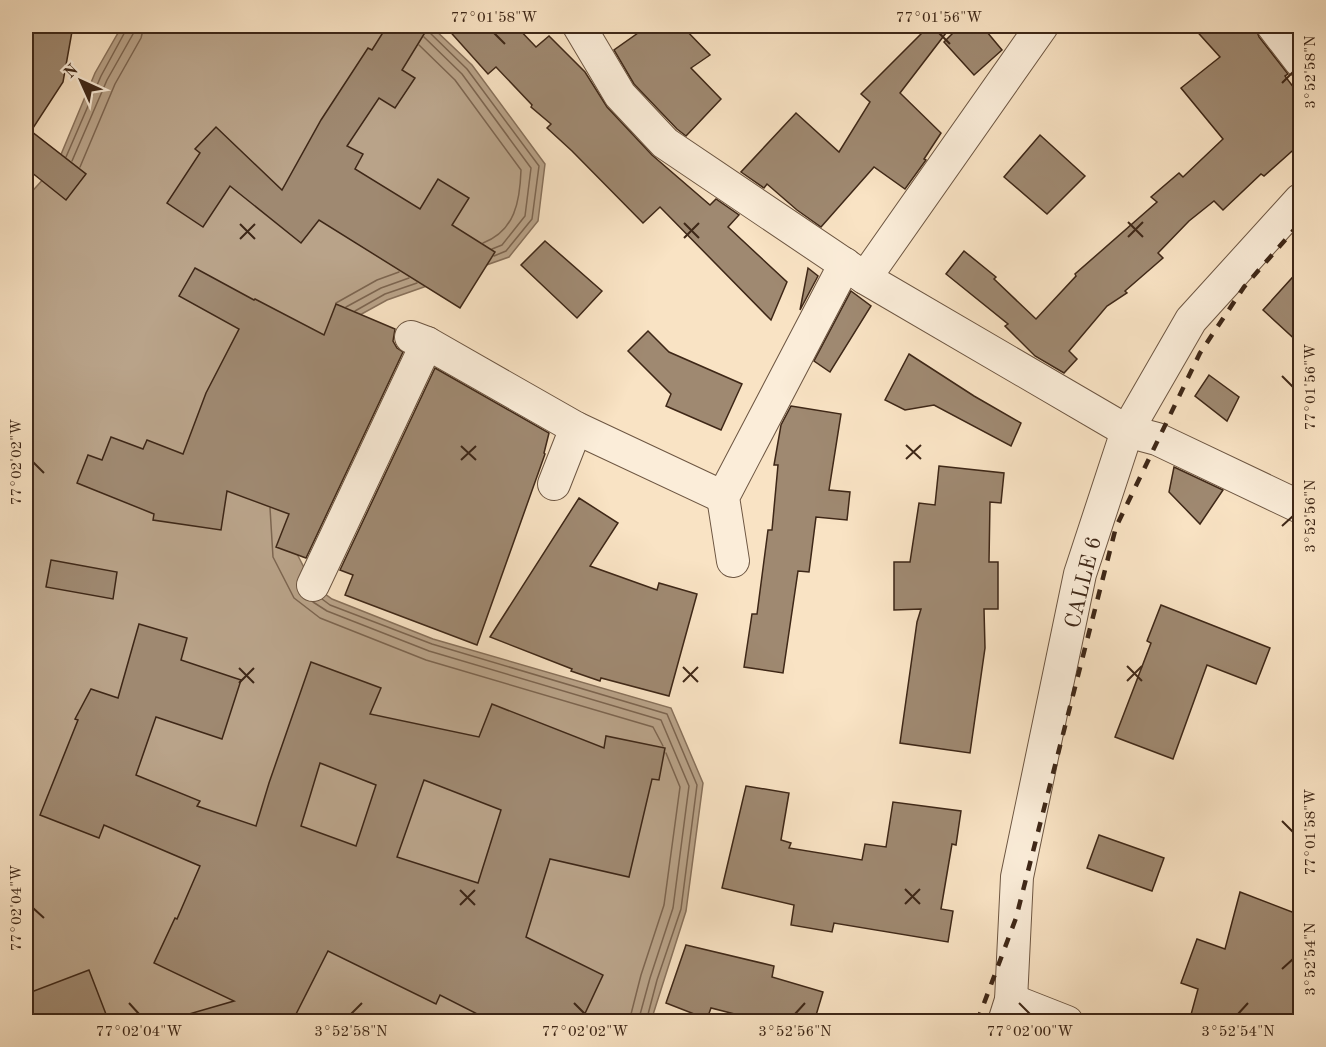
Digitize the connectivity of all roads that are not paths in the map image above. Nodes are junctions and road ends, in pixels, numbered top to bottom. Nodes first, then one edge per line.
1 (579, 26) edge
2 (1042, 26) edge
3 (1273, 26) edge
4 (1300, 61) edge
5 (1300, 200) edge
6 (855, 271) junction
7 (576, 428) junction
8 (1126, 431) junction
9 (554, 484) dead end
10 (723, 497) junction
11 (1300, 507) edge
12 (733, 561) dead end
13 (313, 585) dead end
14 (1007, 1011) edge
15 (1067, 1022) edge

1 - 6 street
2 - 6 street
3 - 4 street
5 - 8 street, CALLE 6
6 - 8 street
6 - 10 street
7 - 9 street
7 - 10 street
7 - 13 street
8 - 11 street
8 - 14 street, CALLE 6
10 - 12 street
14 - 15 street

